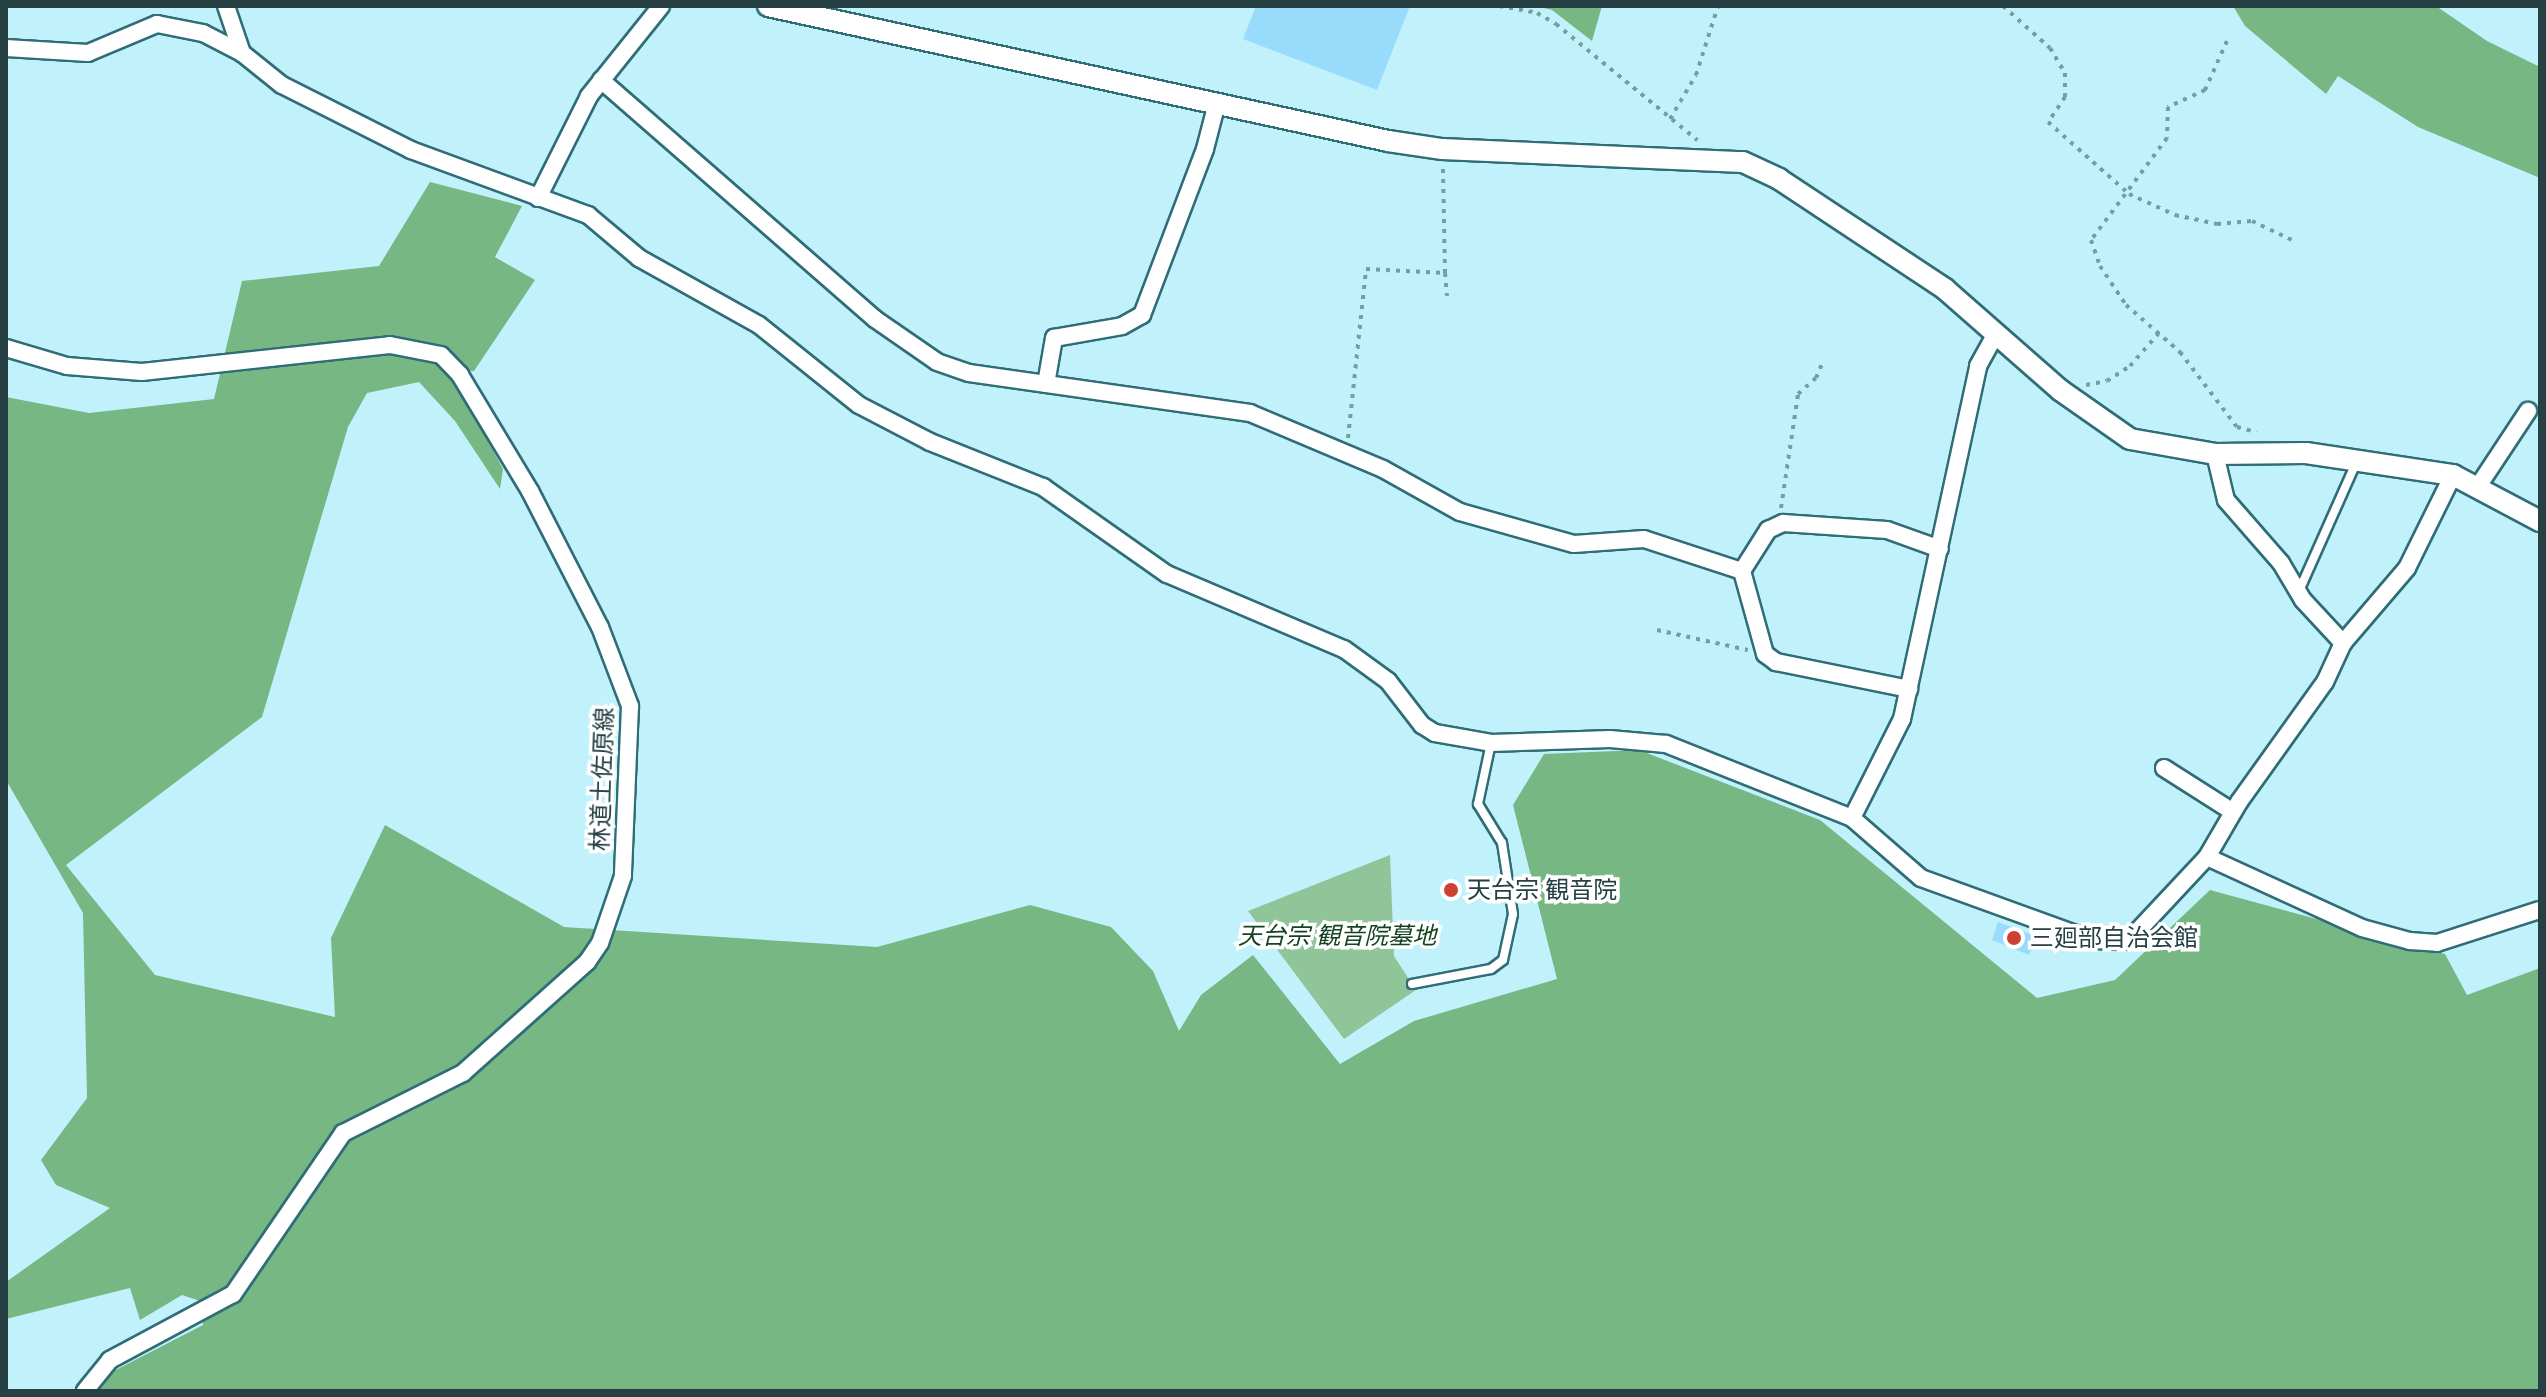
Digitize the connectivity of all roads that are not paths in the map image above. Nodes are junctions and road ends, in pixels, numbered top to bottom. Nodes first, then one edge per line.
1 (226, 6) edge
2 (661, 6) edge
3 (768, 6) edge
4 (6, 48) edge
5 (242, 53) junction
6 (601, 80) junction
7 (1217, 103) junction
8 (538, 198) junction
9 (1996, 334) junction
10 (6, 348) edge
11 (1046, 384) junction
12 (2528, 411) dead end
13 (2215, 454) junction
14 (2358, 461) junction
15 (2453, 475) junction
16 (2479, 485) junction
17 (2540, 521) edge
18 (1940, 549) junction
19 (1742, 571) junction
20 (2298, 592) junction
21 (2343, 643) junction
22 (1909, 689) junction
23 (1491, 743) junction
24 (2164, 768) dead end
25 (2233, 812) junction
26 (1852, 818) junction
27 (2207, 857) junction
28 (2540, 910) edge
29 (1412, 984) dead end
30 (85, 1391) edge

1 - 5 street
2 - 6 street
3 - 7 street
4 - 5 street
5 - 8 street
6 - 8 street
6 - 11 street
7 - 9 street
7 - 11 street
8 - 23 street
9 - 13 street
9 - 18 street
10 - 30 street, 林道土佐原線
11 - 19 street
12 - 16 street
13 - 14 street
13 - 20 street
14 - 15 street
14 - 20 lane
15 - 16 street
15 - 21 street
16 - 17 street
18 - 19 street
18 - 22 street
19 - 22 street
20 - 21 street
21 - 25 street
22 - 26 street
23 - 26 street
23 - 29 lane
24 - 25 street
25 - 27 street
26 - 27 street
27 - 28 street

